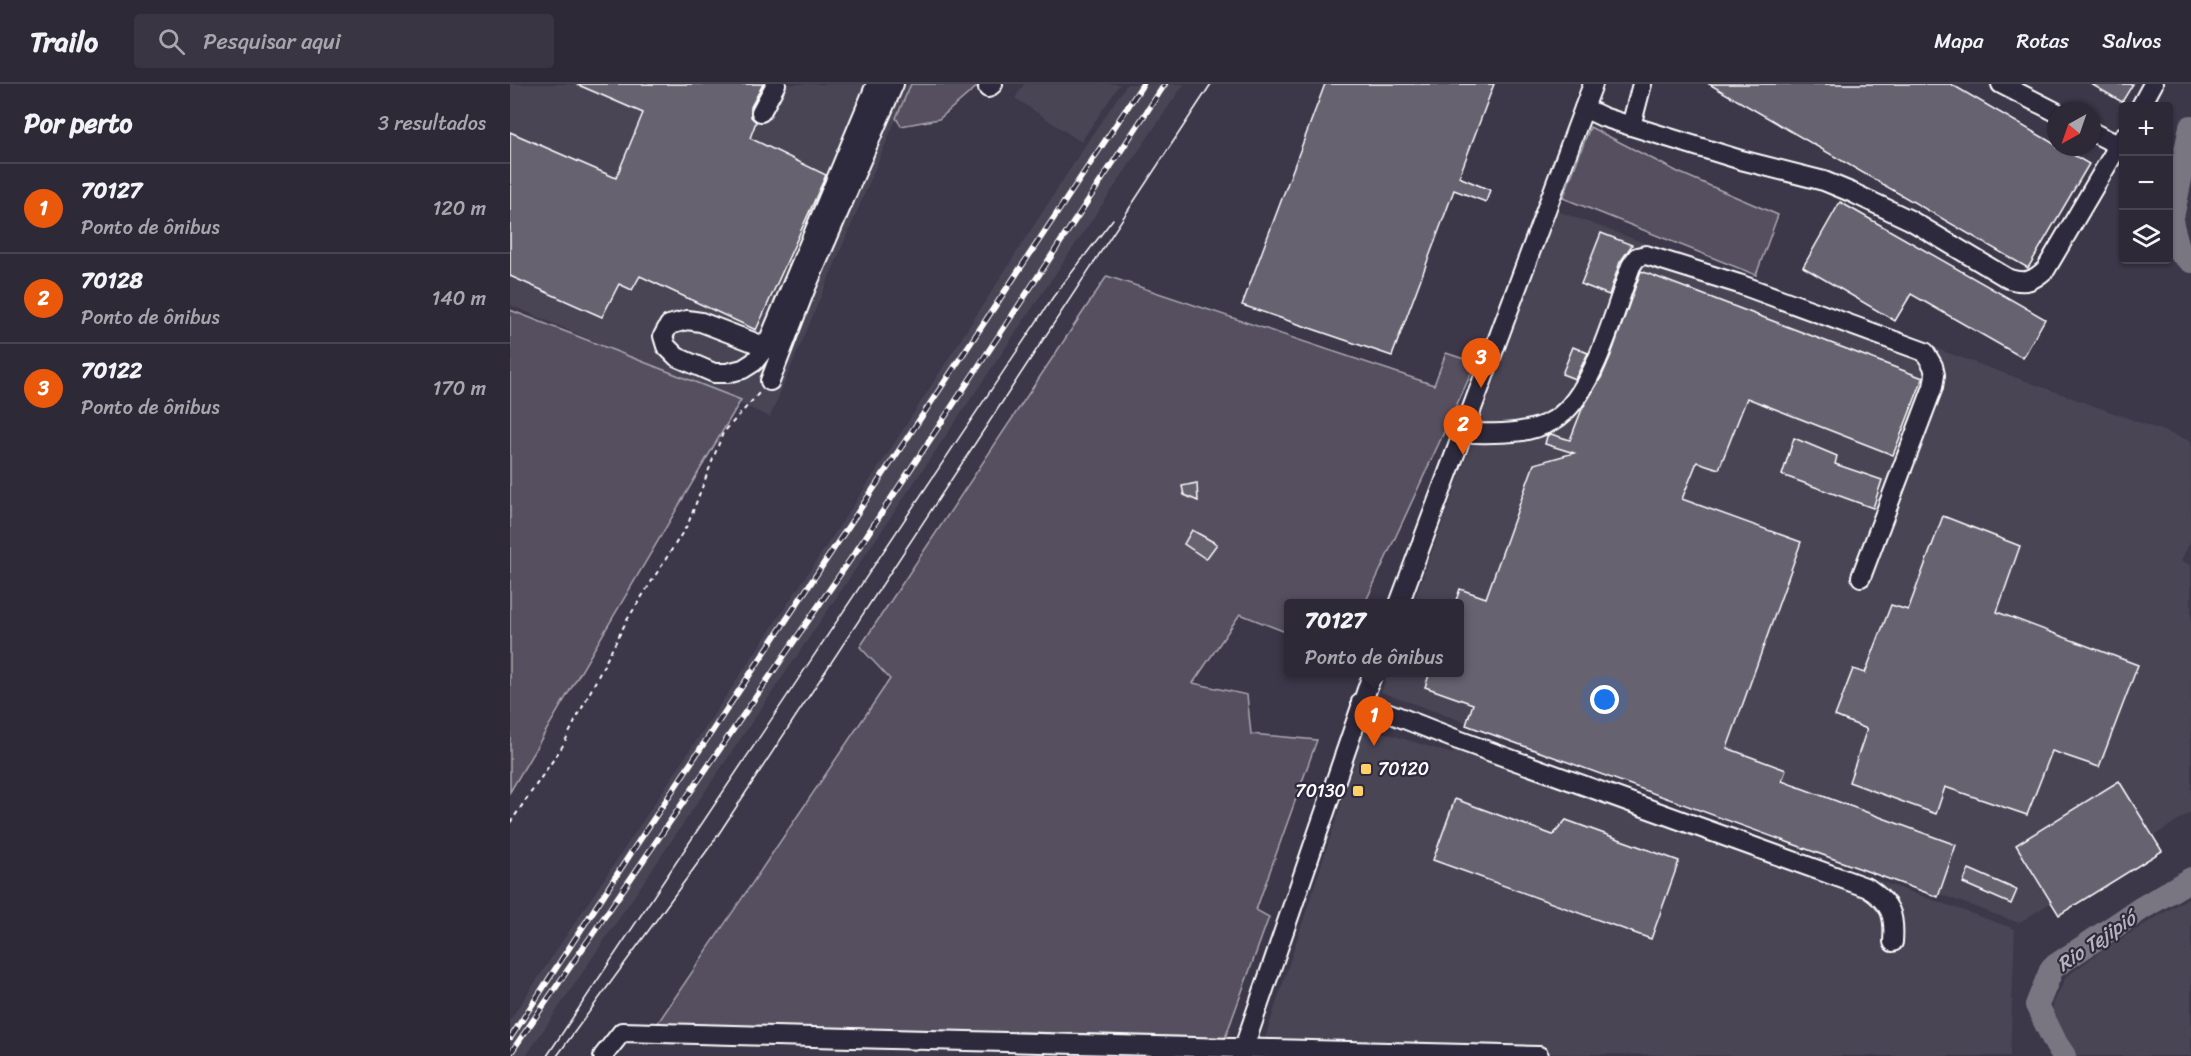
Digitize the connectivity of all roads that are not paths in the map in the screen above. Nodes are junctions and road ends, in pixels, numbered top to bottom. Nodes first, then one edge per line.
1 (776, 84) edge
2 (876, 84) edge
3 (894, 84) edge
4 (1593, 84) edge
5 (1642, 84) edge
6 (2001, 84) edge
7 (2153, 84) edge
8 (2143, 102) edge
9 (2047, 107) edge
10 (1584, 108) junction
11 (761, 112) dead end
12 (1631, 126) junction
13 (2101, 135) edge
14 (2119, 140) edge
15 (2119, 144) edge
16 (766, 347) junction
17 (770, 381) road end
18 (1463, 433) junction
19 (1861, 577) dead end
20 (1401, 599) edge
21 (1370, 677) edge
22 (1361, 702) junction
23 (1893, 942) dead end
24 (1242, 1053) edge
25 (603, 1056) edge
26 (1539, 1056) edge

1 - 11 street
2 - 16 street
3 - 17 street
4 - 10 street
5 - 12 street
6 - 9 street
7 - 8 street
10 - 12 street
10 - 18 street
12 - 15 street
13 - 14 street
16 - 16 street
18 - 19 street
18 - 20 street
21 - 22 street
22 - 23 street
22 - 24 street
24 - 25 street
24 - 26 street

